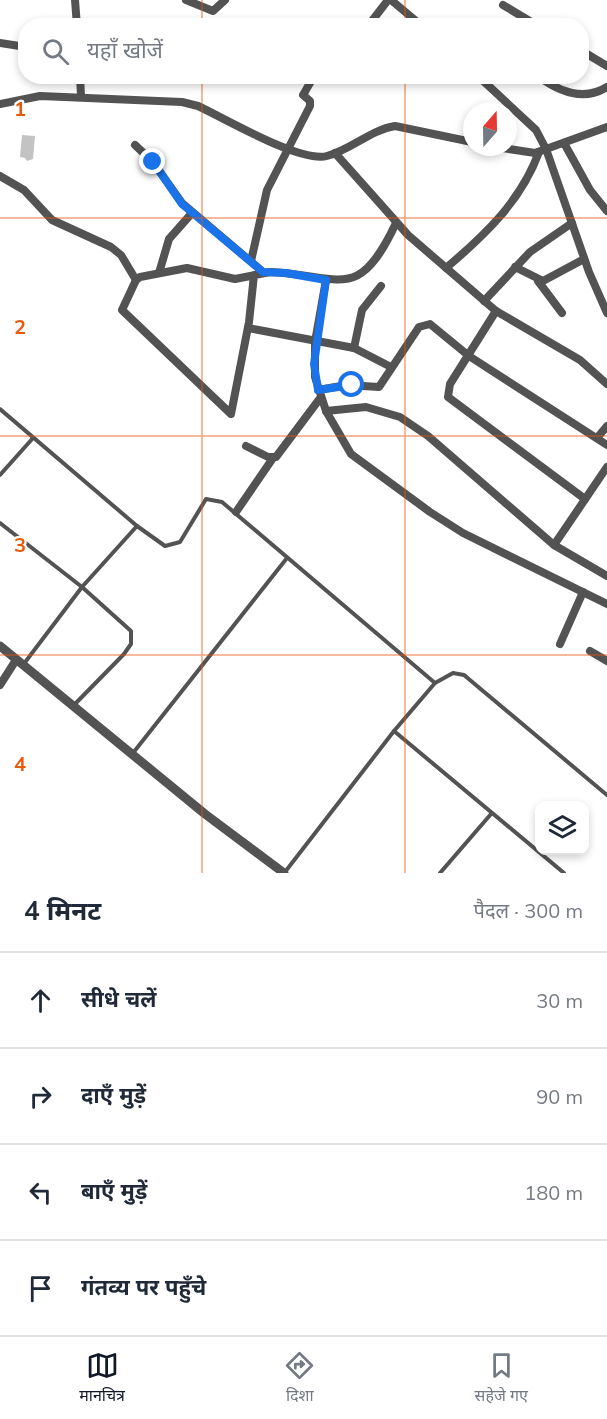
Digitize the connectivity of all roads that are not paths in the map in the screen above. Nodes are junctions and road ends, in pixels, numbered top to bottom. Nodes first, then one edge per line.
1 (75, 0) edge
2 (186, 0) edge
3 (225, 0) edge
4 (389, 0) edge
5 (503, 5) dead end
6 (76, 18) edge
7 (374, 18) edge
8 (412, 18) edge
9 (525, 18) edge
10 (0, 42) edge
11 (18, 45) edge
12 (589, 55) edge
13 (607, 66) edge
14 (80, 84) edge
15 (309, 84) edge
16 (487, 84) edge
17 (551, 84) edge
18 (606, 89) edge
19 (81, 96) junction
20 (0, 105) edge
21 (605, 131) edge
22 (463, 140) edge
23 (564, 143) junction
24 (135, 145) dead end
25 (286, 148) junction
26 (517, 151) edge
27 (543, 151) junction
28 (335, 153) junction
29 (0, 176) edge
30 (607, 211) edge
31 (192, 213) junction
32 (396, 223) junction
33 (572, 223) junction
34 (584, 259) junction
35 (252, 261) junction
36 (515, 267) junction
37 (446, 268) junction
38 (159, 273) junction
39 (259, 274) junction
40 (136, 280) junction
41 (326, 280) junction
42 (538, 281) junction
43 (381, 286) dead end
44 (484, 301) junction
45 (496, 311) junction
46 (562, 313) dead end
47 (607, 313) edge
48 (248, 328) junction
49 (315, 342) junction
50 (354, 348) junction
51 (469, 356) junction
52 (391, 367) junction
53 (607, 384) edge
54 (320, 394) junction
55 (0, 409) edge
56 (326, 411) junction
57 (607, 426) edge
58 (33, 438) junction
59 (597, 438) junction
60 (607, 445) edge
61 (246, 446) dead end
62 (273, 458) junction
63 (607, 467) edge
64 (0, 475) edge
65 (604, 479) edge
66 (585, 499) junction
67 (236, 512) junction
68 (0, 523) edge
69 (136, 526) junction
70 (554, 545) junction
71 (287, 558) junction
72 (607, 576) edge
73 (82, 587) junction
74 (583, 592) junction
75 (605, 599) edge
76 (560, 644) dead end
77 (0, 646) edge
78 (590, 651) dead end
79 (607, 661) edge
80 (19, 662) junction
81 (435, 683) junction
82 (0, 685) edge
83 (73, 706) junction
84 (394, 731) junction
85 (131, 754) junction
86 (607, 795) edge
87 (491, 814) junction
88 (284, 873) edge
89 (440, 873) edge
90 (564, 873) edge

1 - 6 street
2 - 3 street
4 - 7 street
4 - 8 street
5 - 9 street
10 - 11 street
12 - 13 street
14 - 19 street
15 - 25 street
16 - 27 street
17 - 18 street
19 - 20 street
19 - 25 street
21 - 23 street
22 - 28 street
23 - 27 street
23 - 30 street
24 - 31 street
25 - 28 street
25 - 35 street
26 - 27 street
27 - 33 street
27 - 37 street
28 - 32 street
29 - 40 street
31 - 35 street
31 - 38 street
32 - 37 street
32 - 41 street
33 - 34 street
33 - 36 street
34 - 42 street
34 - 47 street
35 - 39 street
36 - 42 street
36 - 44 street
37 - 44 street
38 - 39 street
38 - 40 street
39 - 41 street
39 - 48 street
40 - 48 street
41 - 49 street
42 - 46 street
43 - 50 street
44 - 45 street
45 - 51 street
45 - 53 street
48 - 49 street
49 - 50 street
49 - 54 street
50 - 52 street
51 - 52 street
51 - 59 street
51 - 66 street
52 - 54 street
54 - 56 street
54 - 62 street
55 - 58 lane
56 - 70 street
56 - 74 street
57 - 59 street
58 - 64 lane
58 - 69 lane
59 - 60 street
61 - 62 street
62 - 67 street
63 - 65 street
65 - 66 street
66 - 70 street
67 - 69 lane
67 - 71 lane
68 - 73 lane
69 - 73 lane
70 - 72 street
71 - 81 lane
71 - 85 lane
73 - 80 lane
73 - 83 lane
74 - 75 street
74 - 76 street
77 - 80 street
78 - 79 street
80 - 82 street
80 - 83 street
81 - 84 lane
81 - 86 lane
83 - 85 street
84 - 87 lane
84 - 88 lane
85 - 88 street
87 - 89 lane
87 - 90 lane

